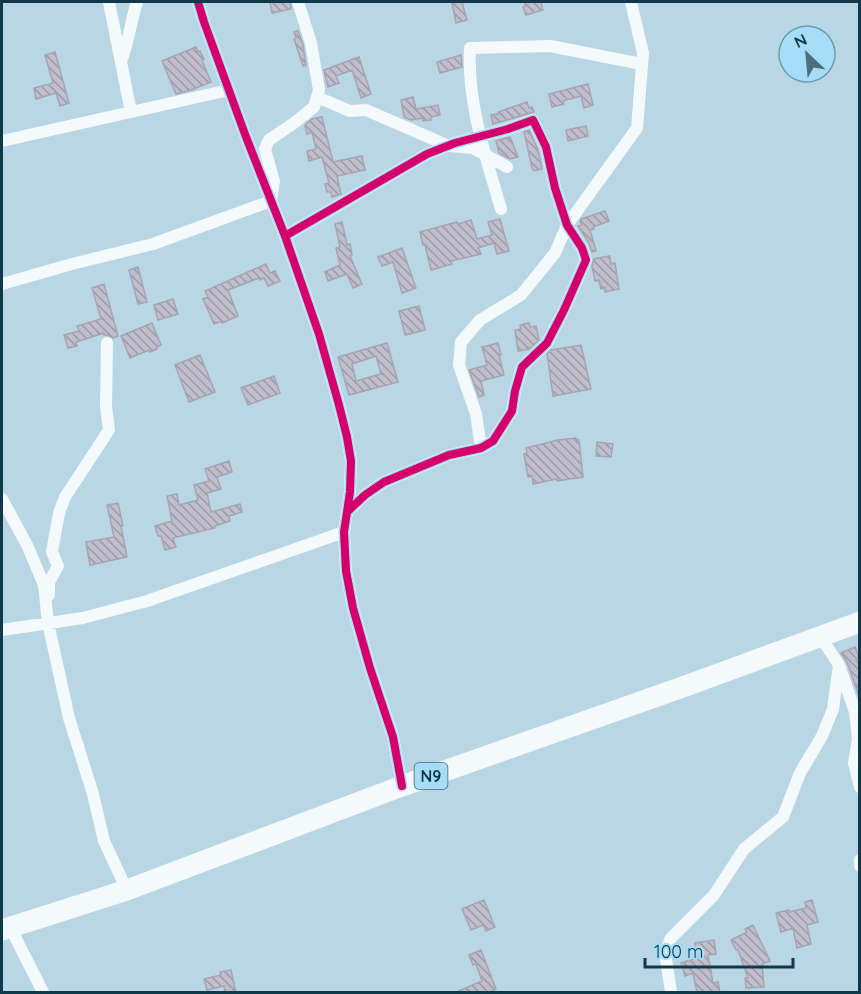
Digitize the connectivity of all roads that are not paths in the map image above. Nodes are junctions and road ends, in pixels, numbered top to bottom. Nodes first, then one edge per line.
1 (109, 2) edge
2 (137, 2) edge
3 (198, 2) edge
4 (298, 2) edge
5 (631, 2) edge
6 (121, 60) junction
7 (642, 64) junction
8 (229, 90) junction
9 (317, 97) junction
10 (131, 112) junction
11 (481, 136) junction
12 (2, 141) edge
13 (449, 146) junction
14 (485, 155) junction
15 (507, 166) dead end
16 (271, 201) junction
17 (501, 209) dead end
18 (567, 225) junction
19 (285, 236) junction
20 (2, 284) edge
21 (107, 343) dead end
22 (481, 448) junction
23 (2, 500) edge
24 (348, 511) junction
25 (344, 532) junction
26 (860, 622) edge
27 (48, 623) junction
28 (2, 630) edge
29 (820, 636) junction
30 (839, 665) junction
31 (402, 786) junction
32 (860, 787) edge
33 (860, 860) edge
34 (860, 866) edge
35 (127, 890) junction
36 (6, 929) edge
37 (43, 993) edge
38 (671, 993) edge

1 - 6 street
2 - 6 street
3 - 8 street
4 - 9 street
5 - 7 street
6 - 10 street
7 - 11 street
7 - 18 street
8 - 10 street
8 - 16 street
9 - 13 street
9 - 16 street
10 - 12 street
11 - 13 street
11 - 14 street
11 - 18 street
13 - 14 street
13 - 19 street
14 - 15 street
14 - 17 street
16 - 19 street
16 - 20 street
18 - 22 street
18 - 22 street
19 - 24 street
21 - 27 street
22 - 24 street
23 - 27 street
24 - 25 street
25 - 27 street
25 - 31 street
26 - 29 highway, N9
27 - 28 street
27 - 35 street
29 - 30 street
29 - 31 highway, N9
30 - 32 street
30 - 38 street
31 - 35 highway, N9
33 - 34 street
35 - 36 highway, N9
36 - 37 street

